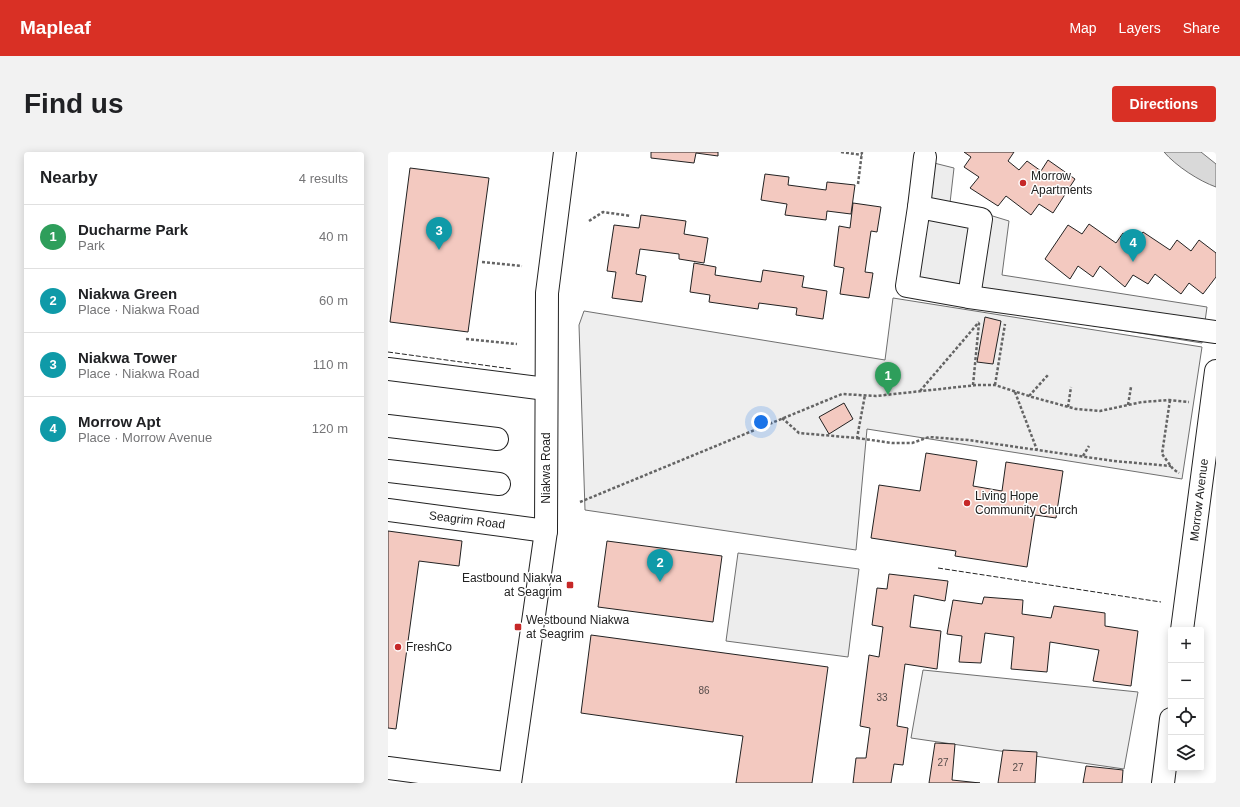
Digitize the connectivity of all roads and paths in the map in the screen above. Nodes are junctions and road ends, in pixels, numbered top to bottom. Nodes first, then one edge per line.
1 (564, 152) edge
2 (841, 152) edge
3 (862, 153) edge
4 (925, 156) dead end
5 (858, 184) dead end
6 (919, 207) junction
7 (631, 216) dead end
8 (589, 221) dead end
9 (482, 262) dead end
10 (522, 266) dead end
11 (976, 298) junction
12 (1006, 319) dead end
13 (979, 323) junction
14 (1216, 332) edge
15 (466, 339) dead end
16 (517, 344) dead end
17 (388, 369) edge
18 (1216, 371) edge
19 (1048, 375) dead end
20 (973, 385) junction
21 (995, 385) junction
22 (1071, 387) dead end
23 (1131, 387) dead end
24 (546, 389) junction
25 (920, 391) junction
26 (1015, 391) junction
27 (866, 395) junction
28 (1029, 396) junction
29 (1170, 400) junction
30 (1191, 403) dead end
31 (1128, 405) junction
32 (1068, 407) junction
33 (782, 418) junction
34 (388, 426) edge
35 (857, 438) junction
36 (497, 439) dead end
37 (1089, 446) dead end
38 (1037, 450) junction
39 (1083, 456) junction
40 (1171, 466) junction
41 (388, 471) edge
42 (1183, 476) dead end
43 (499, 484) dead end
44 (580, 502) dead end
45 (388, 510) edge
46 (546, 531) junction
47 (1182, 627) edge
48 (1169, 735) edge
49 (388, 768) edge
50 (504, 783) edge
51 (510, 783) edge
52 (1163, 783) edge

1 - 24 street, Niakwa Road
2 - 3 path
3 - 5 path
4 - 6 street
6 - 11 street
6 - 11 street
7 - 8 path
9 - 10 path
11 - 13 path
11 - 14 street
12 - 21 path
13 - 20 path
13 - 25 path
15 - 16 path
17 - 24 street
18 - 47 street, Morrow Avenue
19 - 28 path
20 - 21 path
20 - 25 path
21 - 26 path
22 - 32 path
23 - 31 path
24 - 46 street, Niakwa Road
25 - 27 path
26 - 28 path
26 - 38 path
27 - 33 path
27 - 35 path
28 - 32 path
29 - 30 path
29 - 31 path
29 - 40 path
31 - 32 path
33 - 35 path
33 - 44 path
34 - 36 street
35 - 38 path
37 - 39 path
38 - 39 path
39 - 40 path
40 - 42 path
41 - 43 street
45 - 46 street, Seagrim Road
46 - 51 street, Niakwa Road
48 - 52 street
49 - 50 street

